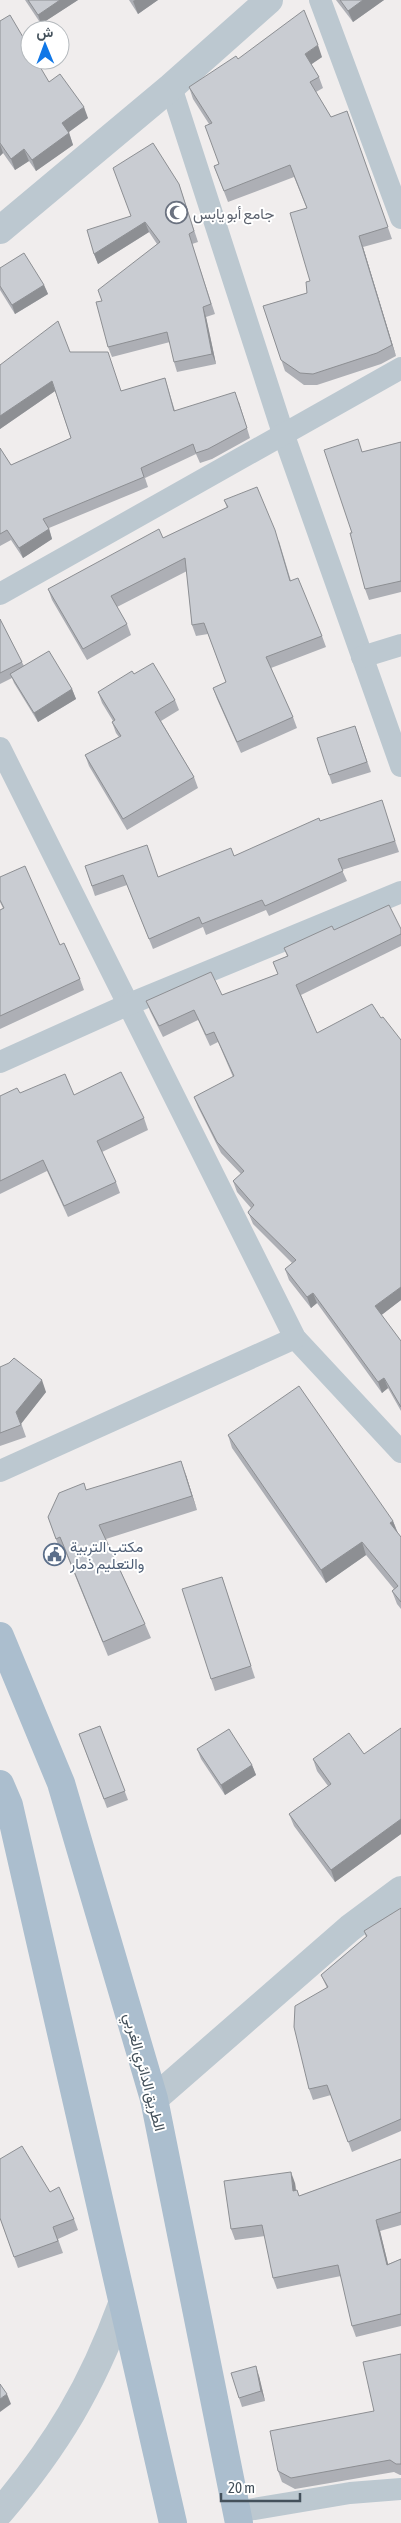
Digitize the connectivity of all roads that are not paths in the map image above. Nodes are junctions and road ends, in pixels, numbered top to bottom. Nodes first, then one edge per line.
1 (269, 0) edge
2 (320, 0) edge
3 (171, 88) junction
4 (401, 218) edge
5 (0, 230) edge
6 (401, 368) edge
7 (283, 433) junction
8 (0, 594) edge
9 (401, 646) edge
10 (362, 656) junction
11 (0, 748) edge
12 (401, 766) edge
13 (401, 892) edge
14 (127, 1005) junction
15 (0, 1062) edge
16 (295, 1338) junction
17 (401, 1452) edge
18 (0, 1471) edge
19 (0, 1636) edge
20 (0, 1784) edge
21 (401, 1890) edge
22 (154, 2099) junction
23 (122, 2304) junction
24 (401, 2489) edge
25 (0, 2512) edge
26 (237, 2518) edge
27 (173, 2523) edge

1 - 3 street
2 - 4 street
3 - 5 street
3 - 7 street
6 - 7 street
7 - 8 street
7 - 10 street
9 - 10 street
10 - 12 street
11 - 14 street
13 - 14 street
14 - 15 street
14 - 16 street
16 - 17 street
16 - 18 street
19 - 22 main road, الطريق الدائري الغربي
20 - 23 main road
21 - 22 street
22 - 26 main road, الطريق الدائري الغربي
23 - 25 street
23 - 27 main road
24 - 26 street

